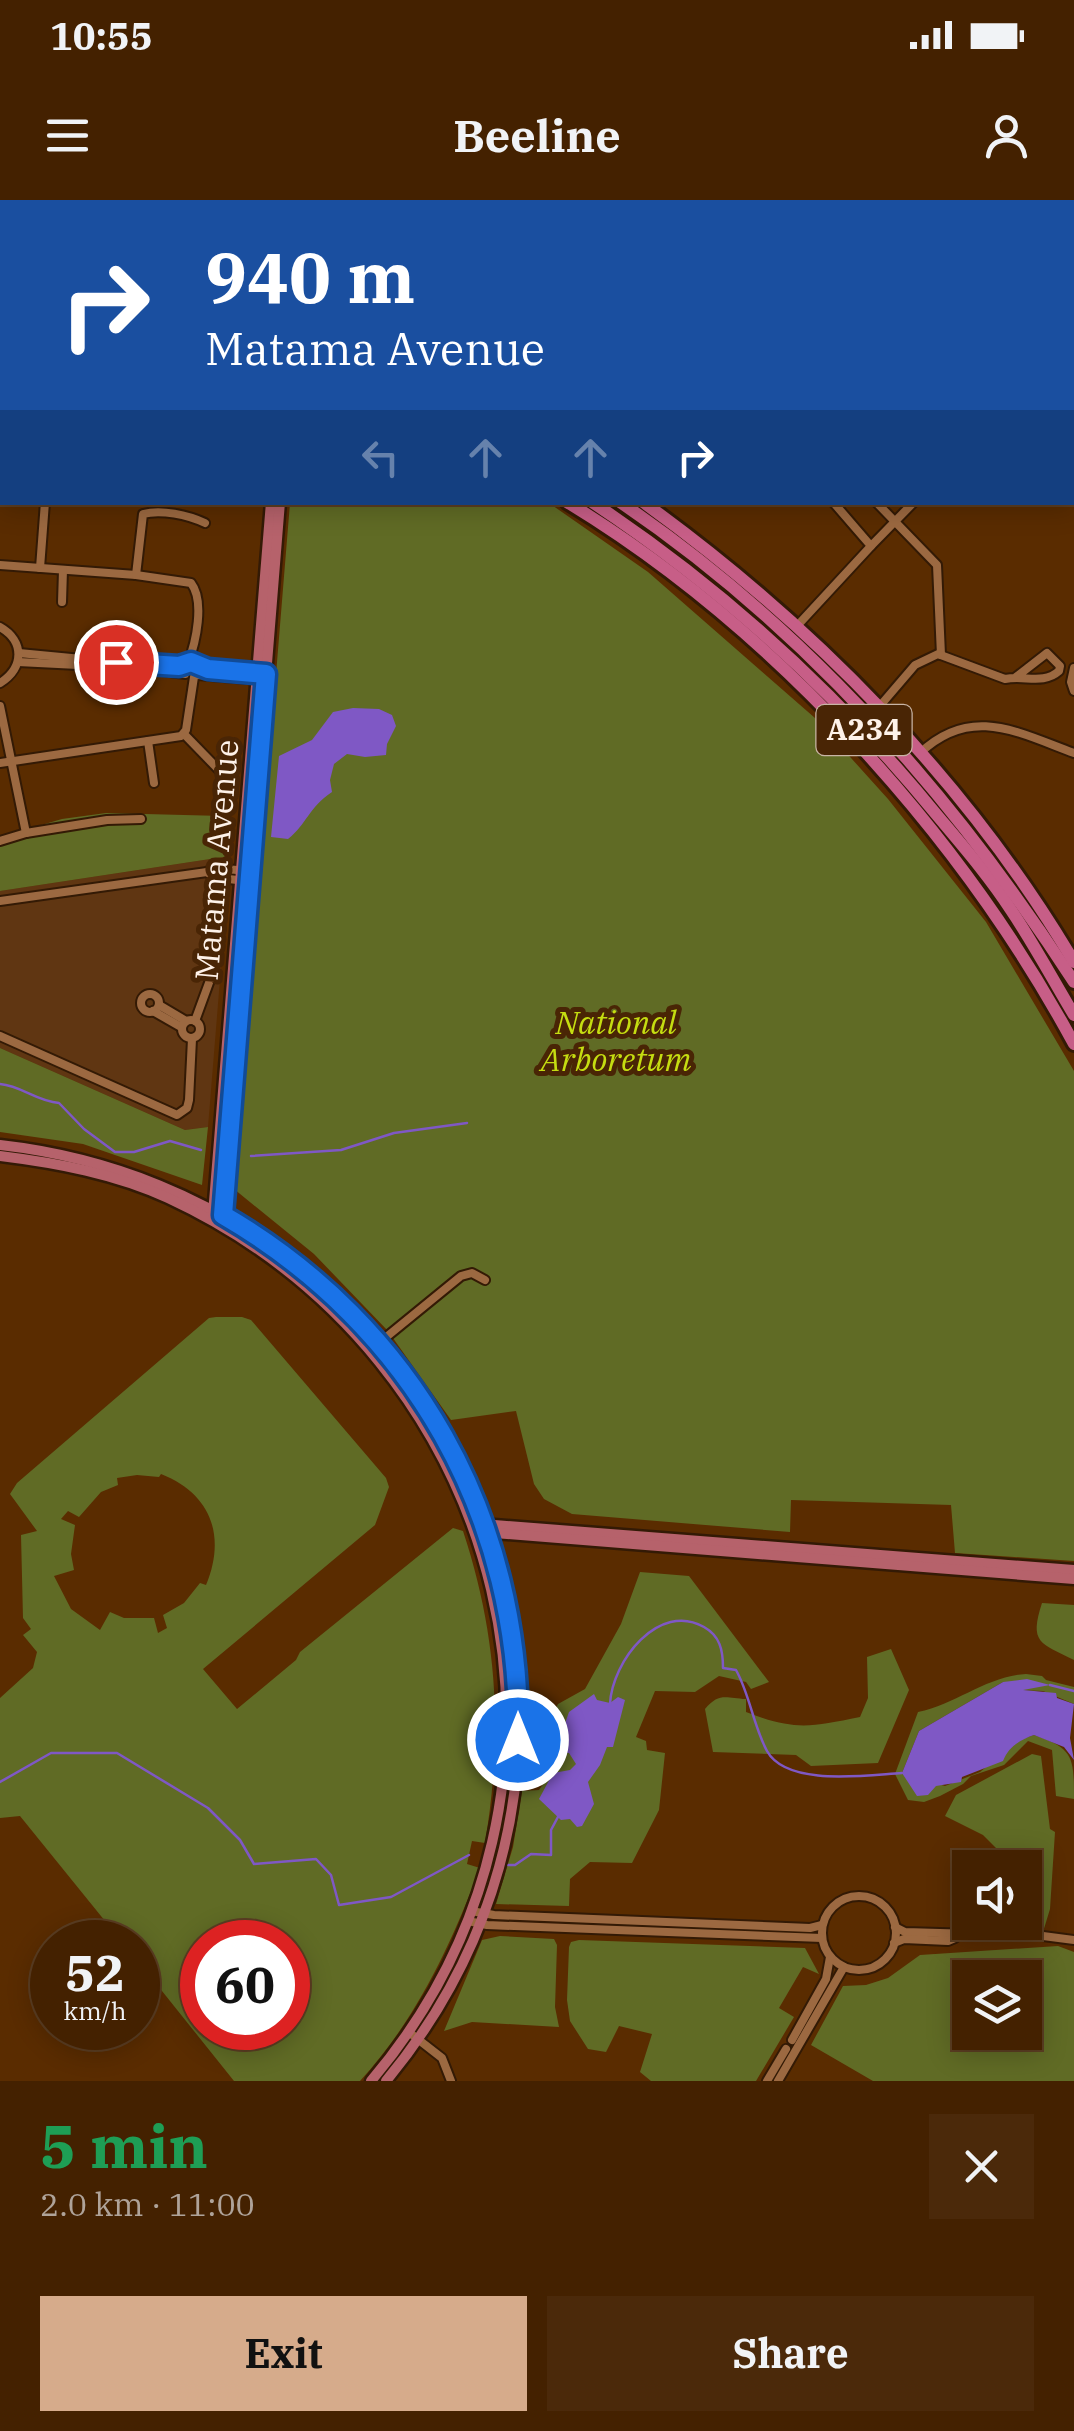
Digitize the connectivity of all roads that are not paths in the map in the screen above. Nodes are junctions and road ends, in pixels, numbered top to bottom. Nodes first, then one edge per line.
1 (46, 505) edge
2 (271, 505) edge
3 (279, 505) edge
4 (570, 505) edge
5 (596, 505) edge
6 (624, 505) edge
7 (647, 505) edge
8 (836, 505) edge
9 (879, 505) edge
10 (911, 505) edge
11 (893, 522) junction
12 (205, 523) dead end
13 (273, 532) junction
14 (871, 546) junction
15 (704, 564) junction
16 (0, 565) edge
17 (40, 568) junction
18 (63, 570) junction
19 (690, 573) junction
20 (136, 575) junction
21 (750, 586) junction
22 (62, 602) dead end
23 (726, 620) junction
24 (0, 626) edge
25 (797, 626) junction
26 (941, 655) junction
27 (19, 657) junction
28 (114, 667) junction
29 (1074, 668) edge
30 (192, 670) junction
31 (261, 677) junction
32 (1016, 677) junction
33 (0, 683) edge
34 (1074, 692) edge
35 (113, 694) dead end
36 (0, 706) edge
37 (878, 706) junction
38 (184, 734) junction
39 (148, 741) junction
40 (1074, 752) edge
41 (920, 753) junction
42 (14, 761) junction
43 (0, 763) edge
44 (220, 770) dead end
45 (154, 784) dead end
46 (141, 819) dead end
47 (26, 833) junction
48 (0, 841) edge
49 (207, 872) junction
50 (220, 879) junction
51 (0, 901) edge
52 (996, 919) junction
53 (241, 932) junction
54 (1066, 948) junction
55 (1074, 962) edge
56 (1046, 966) junction
57 (1074, 970) edge
58 (1074, 982) edge
59 (156, 1008) dead end
60 (1074, 1015) edge
61 (188, 1023) junction
62 (0, 1036) edge
63 (192, 1038) junction
64 (1074, 1044) edge
65 (0, 1146) edge
66 (0, 1156) edge
67 (215, 1190) junction
68 (192, 1200) junction
69 (217, 1218) junction
70 (485, 1280) dead end
71 (375, 1347) junction
72 (477, 1507) junction
73 (480, 1528) junction
74 (501, 1528) junction
75 (492, 1548) junction
76 (1074, 1570) edge
77 (1074, 1579) edge
78 (476, 1917) junction
79 (822, 1925) junction
80 (895, 1927) junction
81 (952, 1933) edge
82 (822, 1938) junction
83 (1042, 1938) edge
84 (952, 1939) edge
85 (1074, 1940) edge
86 (894, 1944) junction
87 (830, 1956) junction
88 (844, 1967) junction
89 (414, 2036) junction
90 (792, 2040) dead end
91 (786, 2049) dead end
92 (371, 2081) edge
93 (386, 2081) edge
94 (452, 2081) edge
95 (767, 2081) edge
96 (778, 2081) edge

1 - 17 street
2 - 13 main road, Matama Avenue
3 - 13 main road, Matama Avenue
4 - 23 highway
5 - 19 highway, A234
6 - 15 highway, A234
7 - 21 highway
8 - 14 street
9 - 11 street
10 - 11 street
11 - 14 street
11 - 26 street
12 - 20 street
13 - 31 main road, Matama Avenue
14 - 25 street
15 - 21 highway
15 - 58 highway, A234
16 - 17 street
17 - 18 street
18 - 20 street
18 - 22 street
19 - 23 highway
19 - 56 highway, A234
20 - 30 street
21 - 25 highway
23 - 52 highway
24 - 27 street
25 - 37 highway
26 - 32 street
26 - 37 street
27 - 28 street
27 - 30 street
27 - 33 street
28 - 30 street
28 - 35 street
29 - 34 street
30 - 31 street
30 - 38 street
31 - 53 main road, Matama Avenue
32 - 32 street
36 - 42 street
37 - 41 highway
38 - 39 street
38 - 44 street
39 - 42 street
39 - 45 street
40 - 41 street
41 - 54 highway
42 - 43 street
42 - 47 street
46 - 47 street
47 - 48 street
49 - 50 street
49 - 50 street
49 - 51 street
50 - 61 street
52 - 56 highway
52 - 64 highway
53 - 67 main road, Matama Avenue
53 - 69 main road, Matama Avenue
54 - 55 highway
54 - 57 highway
56 - 60 highway, A234
59 - 61 street
61 - 63 street
61 - 63 street
62 - 63 street
65 - 68 main road
66 - 69 main road
67 - 68 main road
67 - 69 main road, Matama Avenue
68 - 69 main road
69 - 71 main road
70 - 71 street
71 - 72 main road
71 - 73 main road
72 - 73 main road
72 - 74 main road
73 - 74 main road
73 - 75 main road
73 - 78 main road
74 - 75 main road
74 - 76 main road
74 - 77 main road
75 - 78 main road
78 - 79 street
78 - 82 street
78 - 89 main road
79 - 80 street
79 - 82 street
80 - 81 street
80 - 86 street
82 - 87 street
83 - 85 street
84 - 86 street
86 - 88 street
87 - 88 street
87 - 90 street
88 - 96 street
89 - 92 main road
89 - 93 main road
89 - 94 street
91 - 95 street

